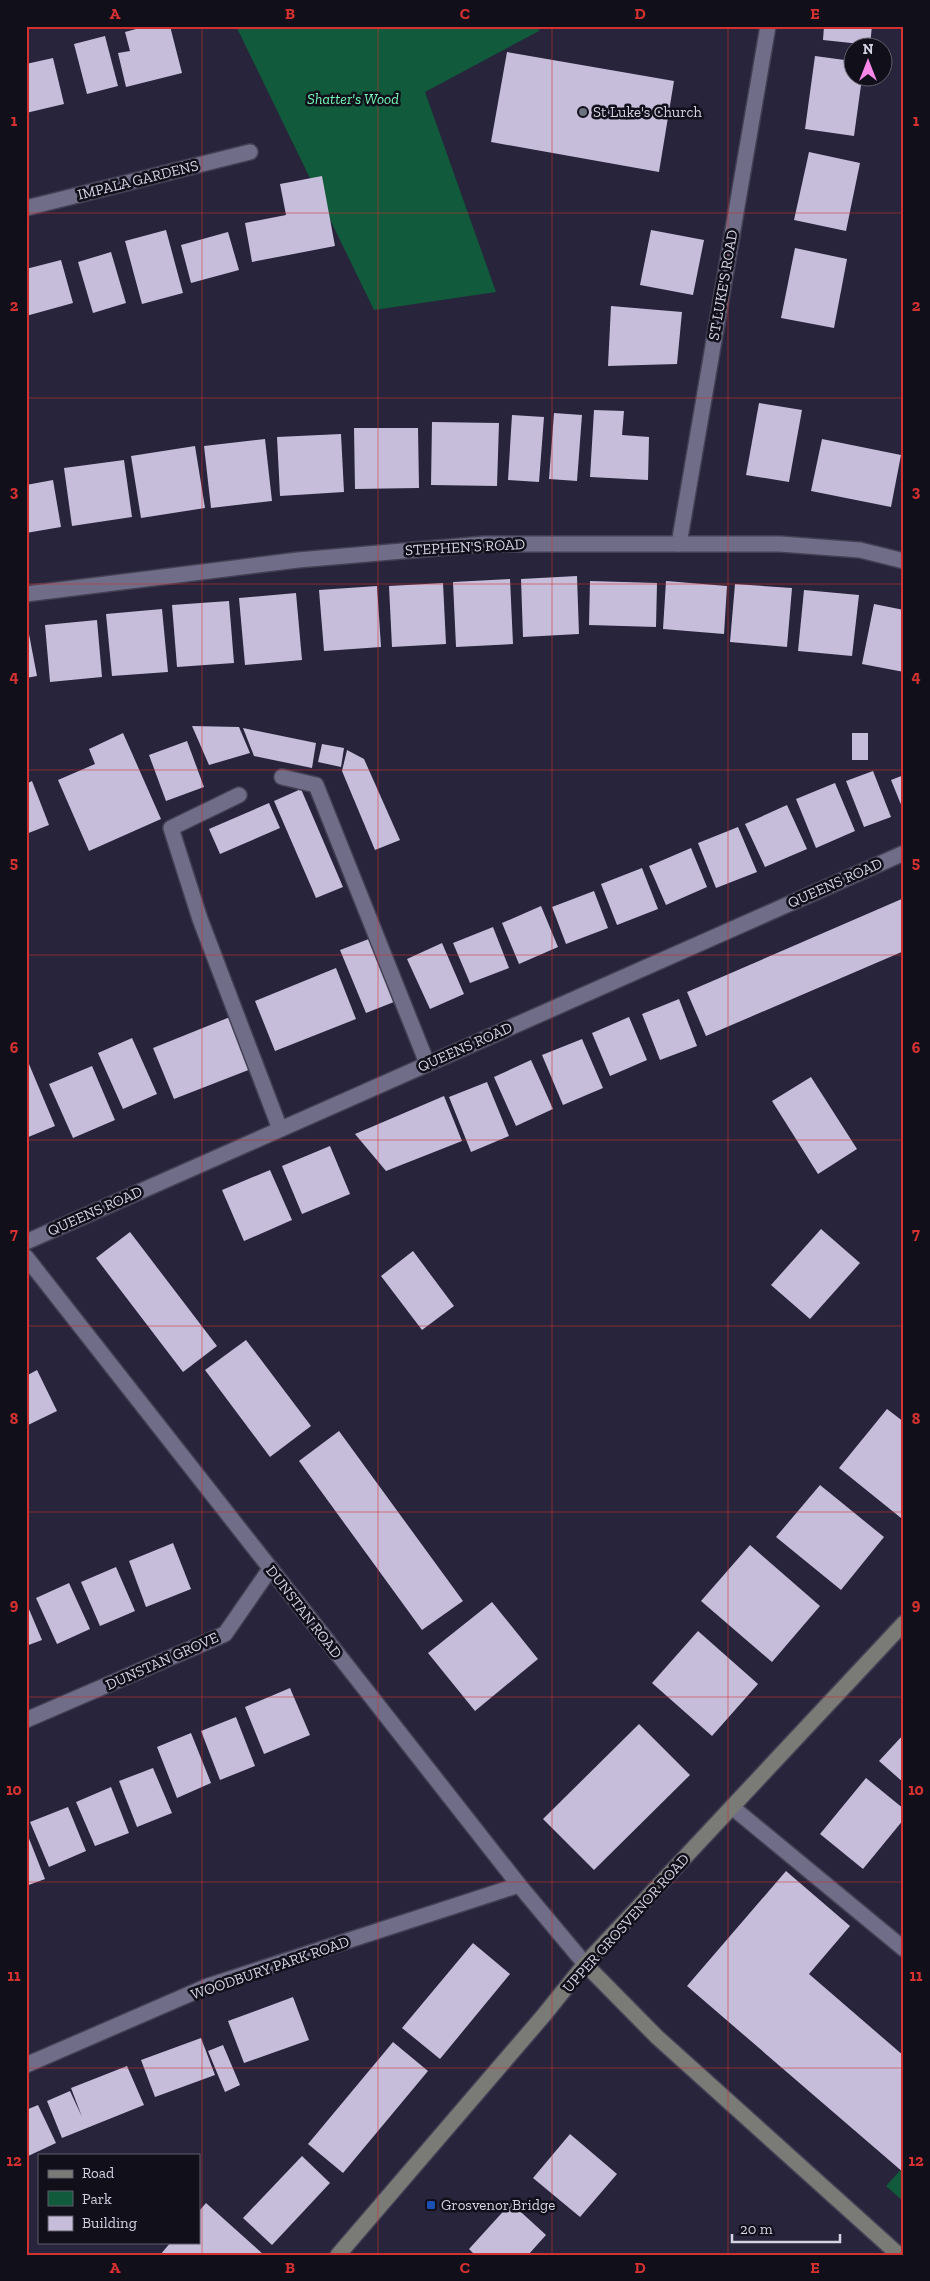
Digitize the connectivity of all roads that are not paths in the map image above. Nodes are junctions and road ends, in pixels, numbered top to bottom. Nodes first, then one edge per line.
1 (768, 26) edge
2 (250, 152) dead end
3 (26, 208) edge
4 (679, 544) junction
5 (904, 561) edge
6 (26, 594) edge
7 (282, 777) dead end
8 (239, 795) dead end
9 (904, 853) edge
10 (427, 1063) junction
11 (280, 1129) junction
12 (26, 1242) edge
13 (26, 1257) edge
14 (270, 1569) junction
15 (904, 1623) edge
16 (26, 1720) edge
17 (732, 1807) junction
18 (519, 1885) junction
19 (904, 1949) edge
20 (585, 1964) junction
21 (26, 2064) edge
22 (338, 2255) edge
23 (899, 2255) edge

1 - 4 street, ST LUKE'S ROAD
2 - 3 street, IMPALA GARDENS
4 - 5 street, STEPHEN'S ROAD
4 - 6 street, STEPHEN'S ROAD
7 - 10 street
8 - 11 street
9 - 10 street, QUEENS ROAD
10 - 11 street, QUEENS ROAD
11 - 12 street, QUEENS ROAD
13 - 14 street, DUNSTAN ROAD
14 - 16 street, DUNSTAN GROVE
14 - 18 street, DUNSTAN ROAD
15 - 17 street, UPPER GROSVENOR ROAD
17 - 19 street
17 - 20 street, UPPER GROSVENOR ROAD
18 - 20 street, DUNSTAN ROAD
18 - 21 street, WOODBURY PARK ROAD
20 - 22 street, UPPER GROSVENOR ROAD
20 - 23 street

